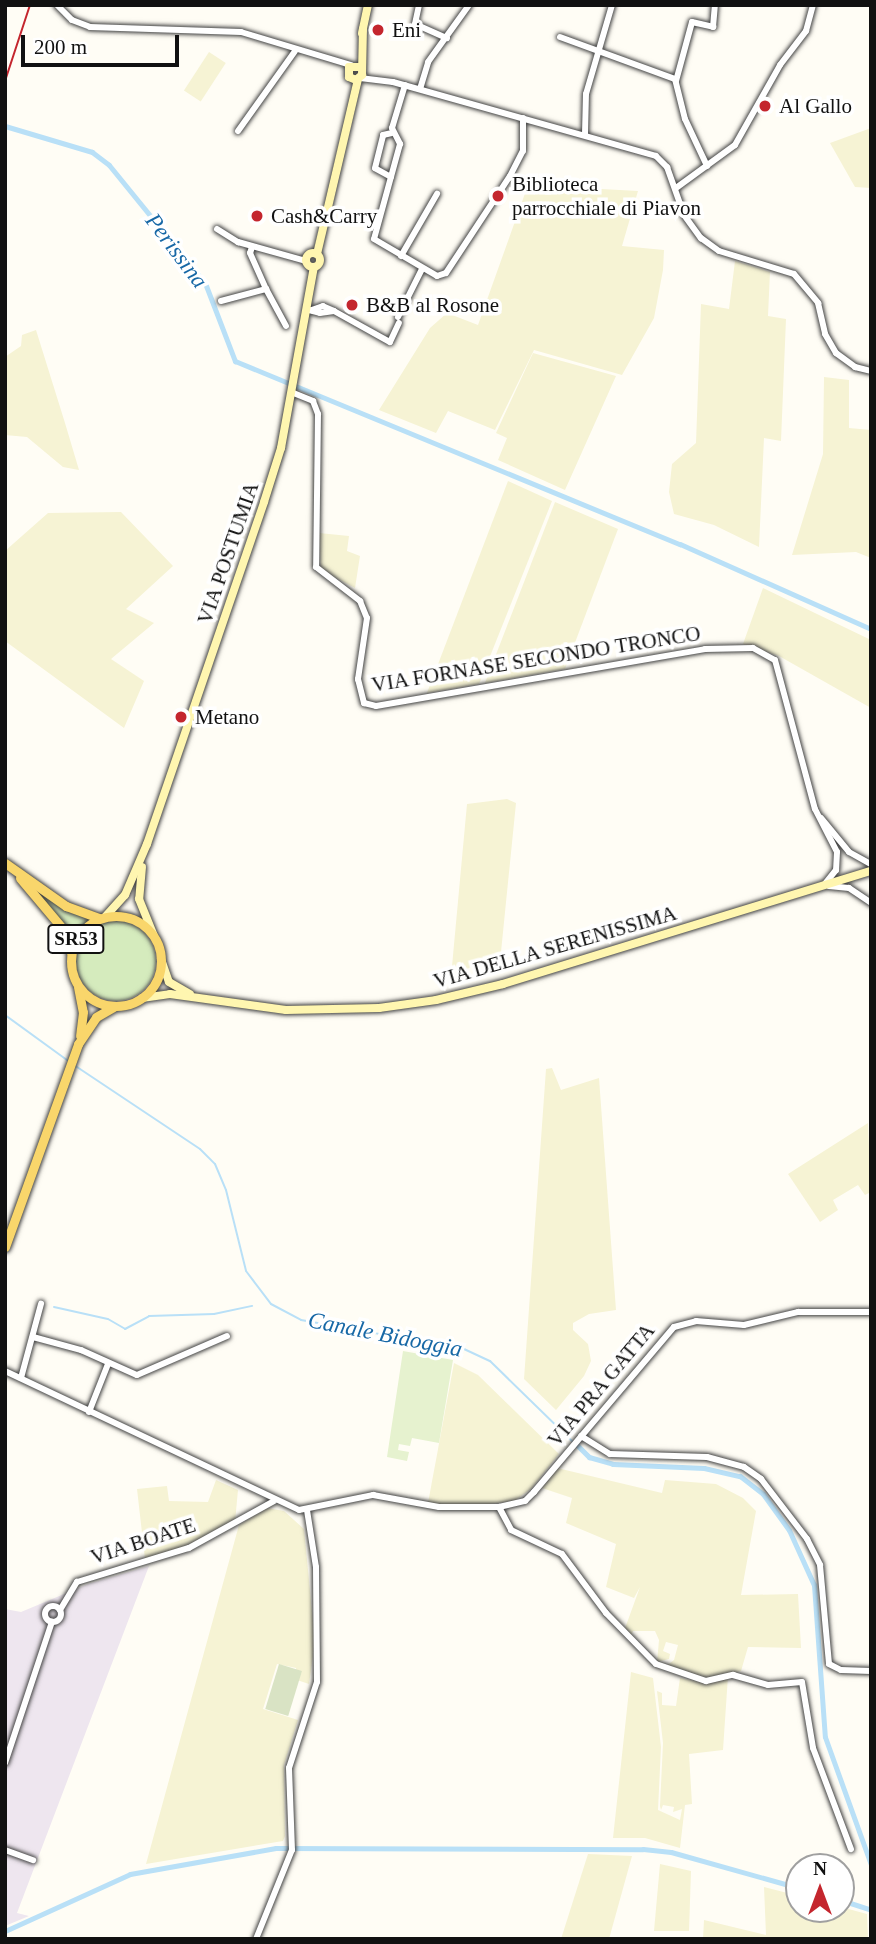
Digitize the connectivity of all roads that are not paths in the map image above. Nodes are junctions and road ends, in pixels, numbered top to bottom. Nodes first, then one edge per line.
1 (59, 5) edge
2 (368, 5) edge
3 (419, 5) edge
4 (469, 5) edge
5 (612, 5) edge
6 (715, 5) edge
7 (810, 7) edge
8 (560, 37) dead end
9 (447, 38) junction
10 (599, 49) junction
11 (295, 51) junction
12 (355, 72) junction
13 (676, 81) junction
14 (405, 85) junction
15 (420, 89) junction
16 (523, 118) junction
17 (239, 131) dead end
18 (392, 133) junction
19 (585, 134) junction
20 (708, 166) junction
21 (391, 177) junction
22 (676, 188) junction
23 (438, 194) dead end
24 (217, 229) dead end
25 (252, 247) junction
26 (401, 256) junction
27 (310, 264) junction
28 (422, 269) junction
29 (266, 289) junction
30 (221, 301) dead end
31 (311, 310) junction
32 (286, 326) dead end
33 (871, 370) edge
34 (291, 392) junction
35 (820, 817) junction
36 (147, 844) junction
37 (871, 864) edge
38 (9, 866) edge
39 (871, 871) edge
40 (824, 885) junction
41 (871, 903) edge
42 (103, 918) junction
43 (154, 936) junction
44 (71, 953) junction
45 (161, 959) junction
46 (78, 986) junction
47 (142, 998) junction
48 (199, 998) junction
49 (115, 1006) junction
50 (78, 1044) junction
51 (5, 1247) edge
52 (41, 1304) dead end
53 (871, 1312) edge
54 (227, 1336) dead end
55 (33, 1337) junction
56 (108, 1364) junction
57 (5, 1371) edge
58 (21, 1378) junction
59 (89, 1412) junction
60 (580, 1437) junction
61 (274, 1501) junction
62 (499, 1507) junction
63 (307, 1510) junction
64 (59, 1609) junction
65 (52, 1622) junction
66 (871, 1671) edge
67 (5, 1763) edge
68 (851, 1849) dead end
69 (5, 1850) edge
70 (33, 1860) dead end
71 (256, 1939) edge

1 - 11 street
2 - 12 main road
3 - 9 street
4 - 9 street
5 - 10 street
6 - 13 street
7 - 20 street
8 - 10 street
9 - 15 street
10 - 13 street
10 - 19 street
11 - 12 street
11 - 17 street
12 - 14 street
12 - 27 main road, VIA POSTUMIA
13 - 20 street
14 - 15 street
14 - 18 street
15 - 16 street
16 - 19 street
16 - 28 street
18 - 21 street
18 - 21 street
19 - 22 street
20 - 22 street
21 - 26 street
22 - 33 street
23 - 26 street
24 - 25 street
25 - 27 street
25 - 29 street
26 - 28 street
27 - 31 main road, VIA POSTUMIA
28 - 31 street
29 - 30 street
29 - 32 street
31 - 34 main road, VIA POSTUMIA / SR53
34 - 35 street, VIA FORNASE SECONDO TRONCO
34 - 36 main road, VIA POSTUMIA / SR53
35 - 37 street, VIA FORNASE SECONDO TRONCO
35 - 40 street, VIA FORNASE SECONDO TRONCO
36 - 42 main road, VIA POSTUMIA / SR53
36 - 43 main road, VIA POSTUMIA / SR53
38 - 42 main road
38 - 44 main road
39 - 40 main road, VIA DELLA SERENISSIMA
40 - 41 street
40 - 48 main road, VIA DELLA SERENISSIMA
42 - 43 main road, SR53
42 - 44 main road, SR53
43 - 45 main road, SR53
44 - 46 main road, SR53
45 - 47 main road
45 - 48 main road
46 - 49 main road, SR53
46 - 50 main road, SR53
47 - 48 main road, VIA DELLA SERENISSIMA
47 - 49 main road, SR53
49 - 50 main road, SR53
50 - 51 main road, SR53
52 - 55 street
53 - 60 street, VIA PRA GATTA
54 - 56 street
55 - 56 street
55 - 58 street
56 - 59 street
57 - 58 street, VIA PRA GATTA
58 - 59 street, VIA PRA GATTA
59 - 61 street, VIA PRA GATTA
60 - 62 street, VIA PRA GATTA
60 - 66 street
61 - 63 street, VIA PRA GATTA
61 - 64 street, VIA BOATE
62 - 63 street, VIA PRA GATTA
62 - 68 street
63 - 71 street
64 - 65 street
64 - 65 street
65 - 67 street
69 - 70 street

